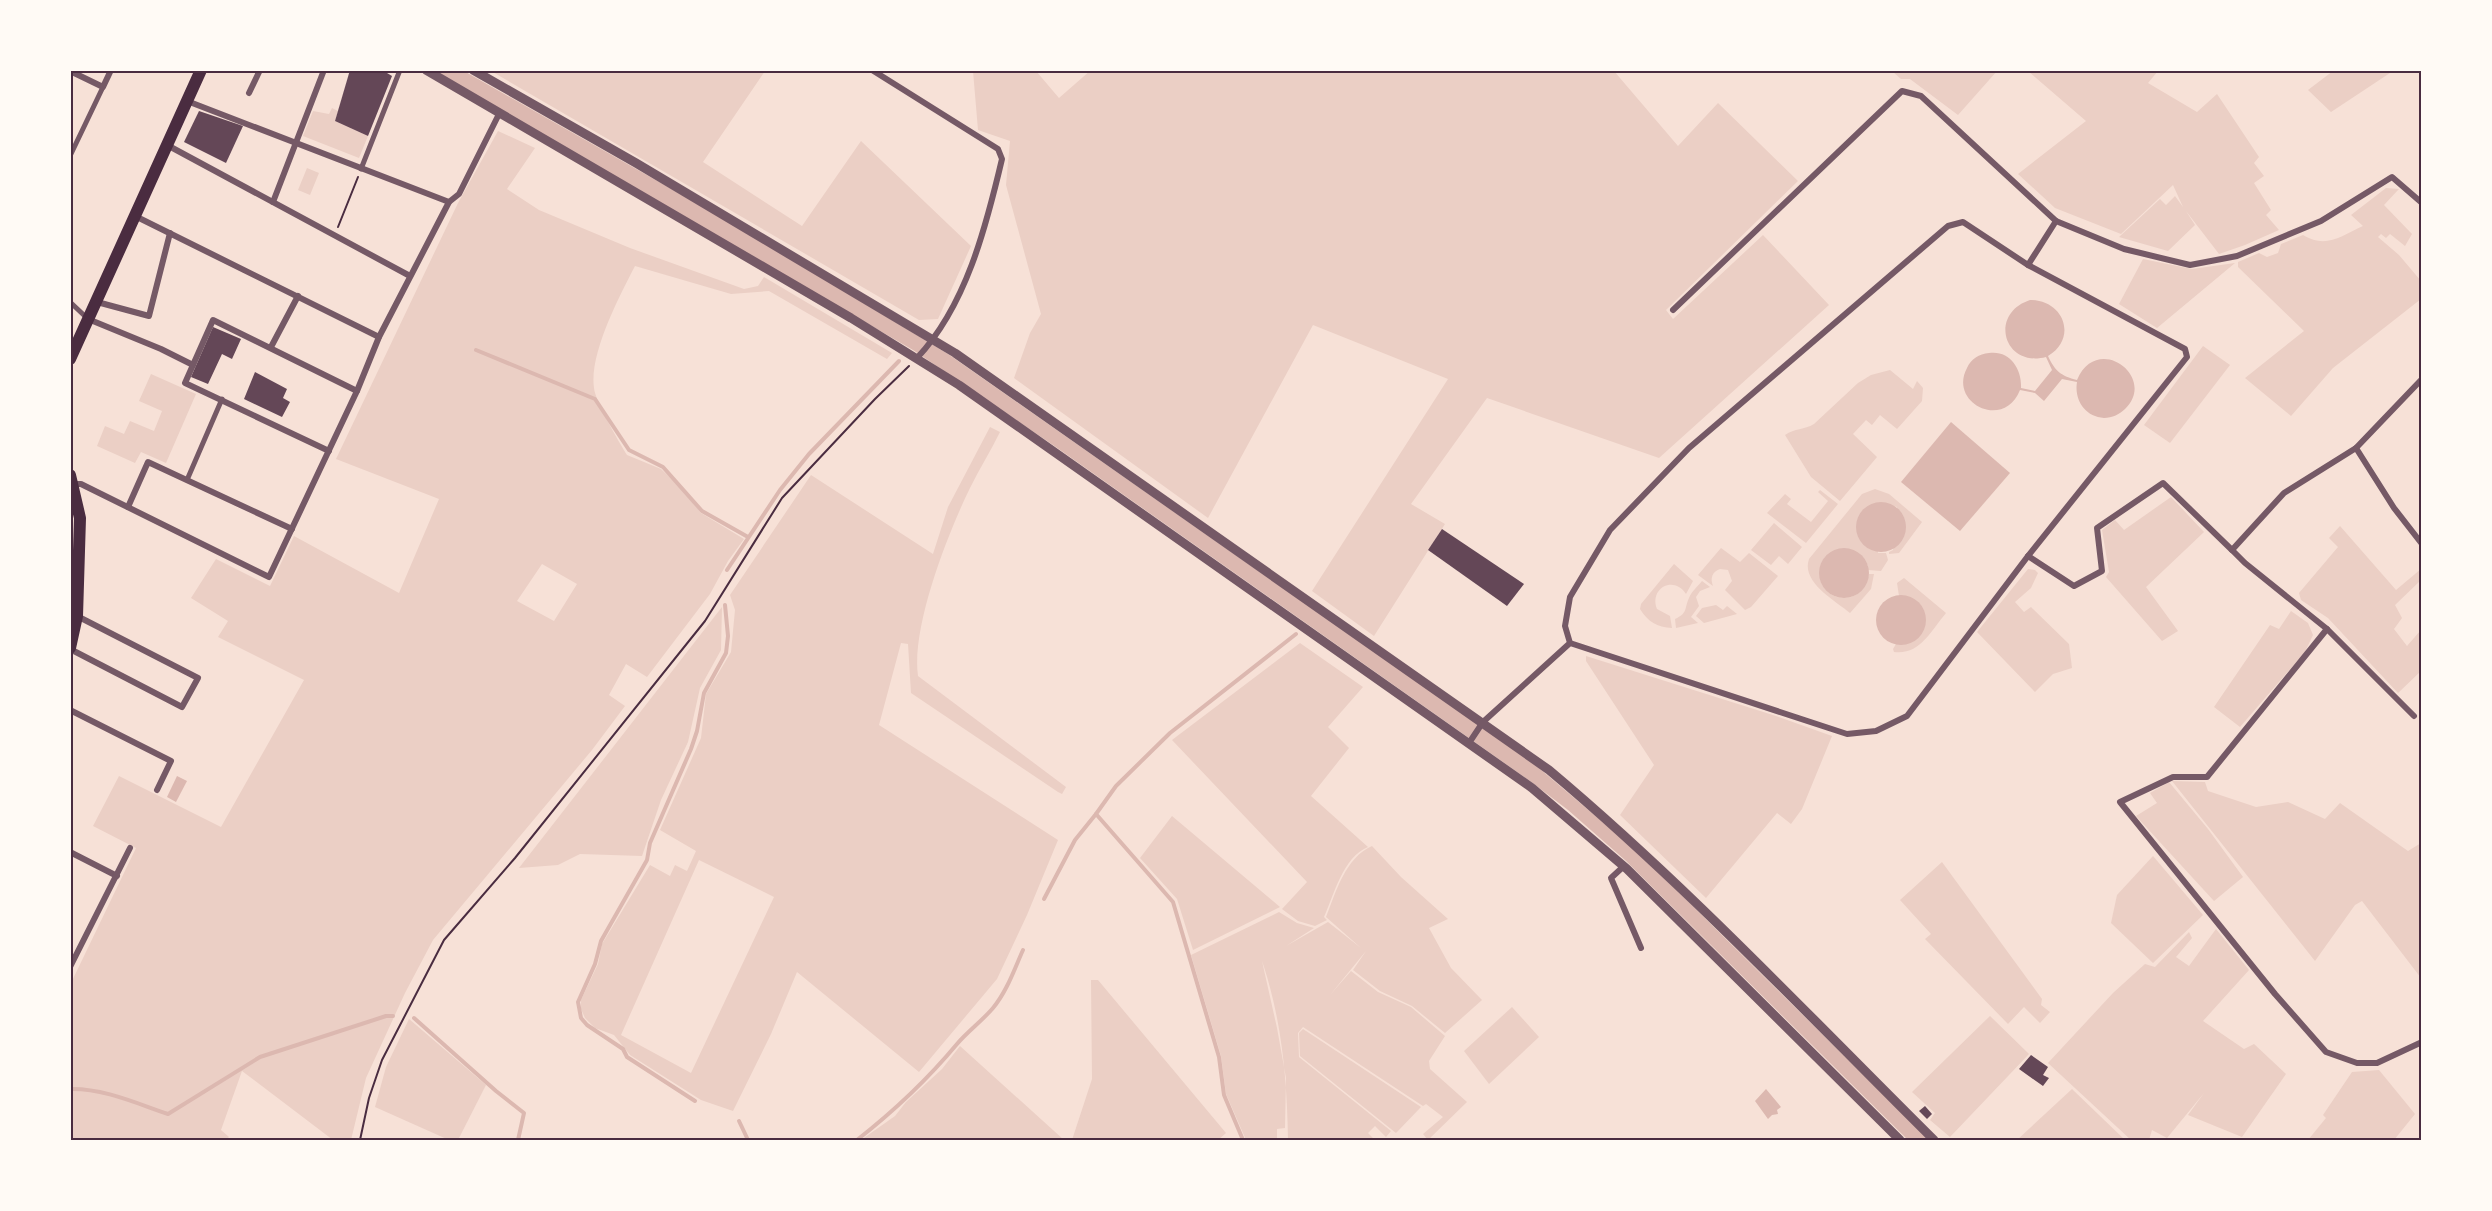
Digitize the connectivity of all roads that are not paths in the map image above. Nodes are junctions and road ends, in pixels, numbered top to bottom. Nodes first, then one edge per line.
1 (111, 70) edge
2 (201, 70) edge
3 (260, 70) edge
4 (324, 70) edge
5 (400, 70) edge
6 (426, 70) edge
7 (473, 70) edge
8 (872, 70) edge
9 (70, 71) edge
10 (103, 87) junction
11 (249, 93) dead end
12 (187, 101) junction
13 (499, 114) junction
14 (296, 142) junction
15 (166, 145) junction
16 (70, 156) edge
17 (361, 169) junction
18 (273, 202) junction
19 (449, 202) junction
20 (2421, 203) edge
21 (134, 215) junction
22 (2056, 221) junction
23 (170, 232) junction
24 (2028, 265) junction
25 (410, 276) junction
26 (298, 296) junction
27 (70, 302) edge
28 (97, 302) junction
29 (1673, 310) dead end
30 (88, 319) junction
31 (379, 337) junction
32 (931, 341) junction
33 (271, 346) junction
34 (919, 356) junction
35 (70, 359) edge
36 (193, 365) junction
37 (2421, 379) edge
38 (357, 391) junction
39 (222, 399) junction
40 (2356, 448) junction
41 (329, 451) junction
42 (72, 479) edge
43 (187, 480) junction
44 (128, 507) junction
45 (70, 523) edge
46 (292, 529) junction
47 (78, 535) junction
48 (2421, 544) edge
49 (2232, 549) junction
50 (2028, 556) junction
51 (77, 616) junction
52 (2327, 629) junction
53 (1570, 643) junction
54 (70, 649) edge
55 (70, 710) edge
56 (2414, 716) dead end
57 (1482, 724) junction
58 (1471, 742) junction
59 (157, 790) dead end
60 (130, 848) dead end
61 (70, 852) edge
62 (1624, 866) junction
63 (117, 876) junction
64 (1641, 948) dead end
65 (70, 967) edge
66 (2421, 1042) edge
67 (1900, 1140) edge
68 (1934, 1140) edge

1 - 10 street
2 - 12 highway
3 - 11 street
4 - 14 street
5 - 17 street
6 - 13 street
7 - 32 street
8 - 32 street
9 - 10 street
10 - 16 street
12 - 14 street
12 - 15 highway
13 - 19 street
13 - 34 street
14 - 17 street
14 - 18 street
15 - 18 street
15 - 21 highway
17 - 19 street
18 - 25 street
19 - 25 street
20 - 22 street
21 - 23 street
21 - 28 highway
22 - 24 street
22 - 29 street
23 - 26 street
23 - 28 street
24 - 50 street
24 - 53 street
25 - 31 street
26 - 31 street
26 - 33 street
27 - 30 street
28 - 30 highway
30 - 35 highway
30 - 36 street
31 - 38 street
32 - 34 street
32 - 57 street
33 - 36 street
33 - 38 street
34 - 58 street
36 - 39 street
37 - 40 street
38 - 41 street
39 - 41 street
39 - 43 street
40 - 48 street
40 - 49 street
41 - 46 street
42 - 44 street
42 - 47 highway
43 - 44 street
43 - 46 street
44 - 46 street
45 - 47 highway
47 - 51 highway
49 - 50 street
49 - 52 street
50 - 53 street
51 - 54 highway
51 - 54 street
52 - 56 street
52 - 66 street
53 - 57 street
55 - 59 street
57 - 58 street
57 - 68 street
58 - 62 street
60 - 63 street
61 - 63 street
62 - 64 street
62 - 67 street
63 - 65 street

